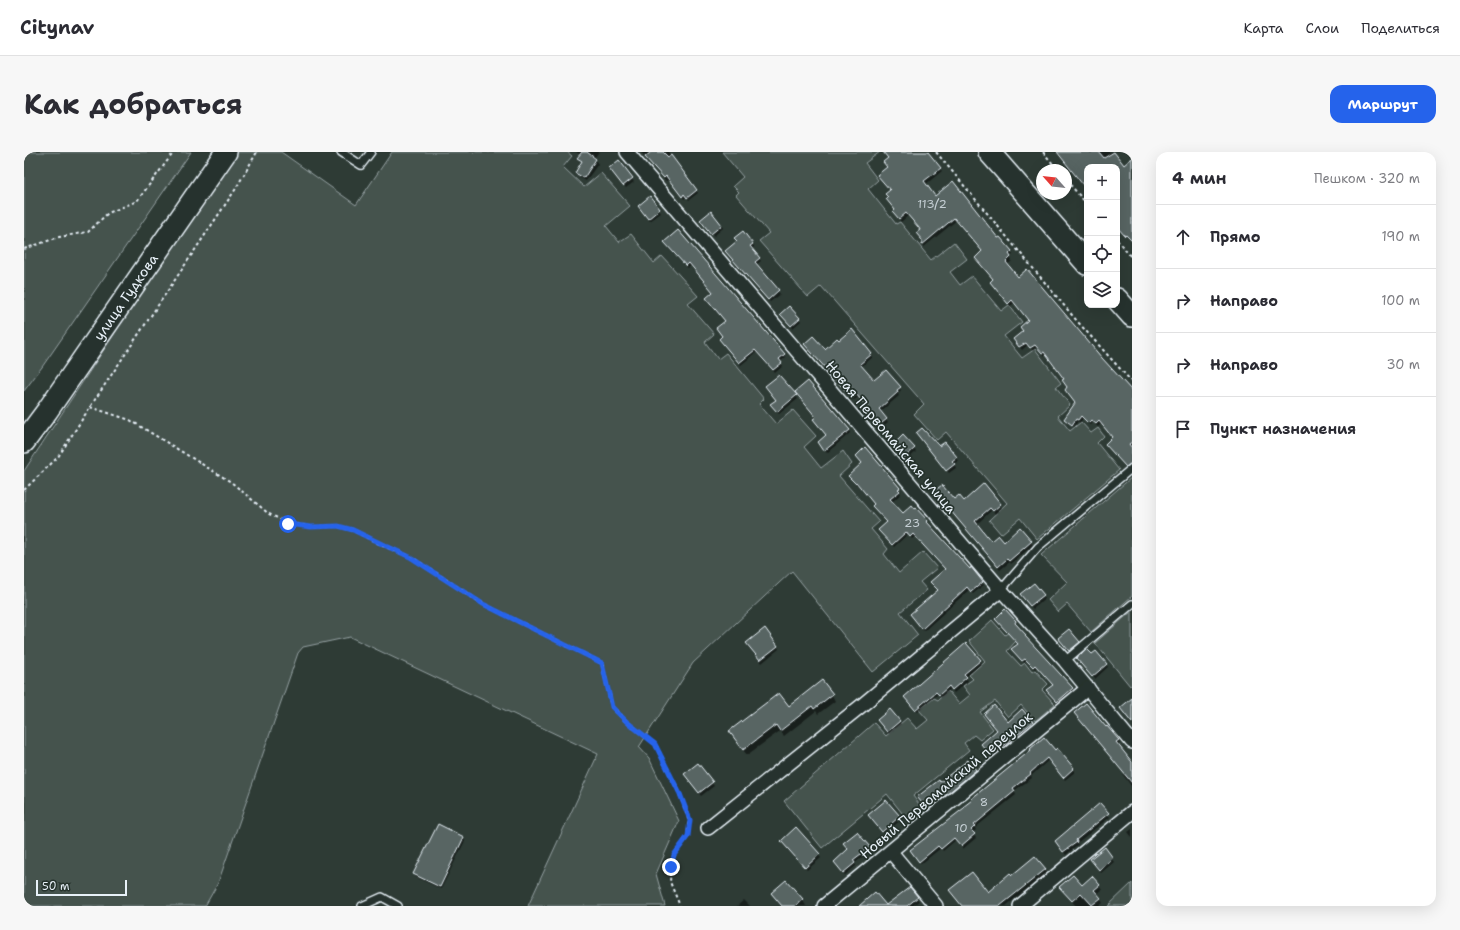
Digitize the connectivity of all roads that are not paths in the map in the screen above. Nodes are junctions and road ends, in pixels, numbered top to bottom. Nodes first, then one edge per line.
1 (226, 152) edge
2 (341, 152) edge
3 (371, 152) edge
4 (627, 152) edge
5 (989, 152) edge
6 (1084, 261) edge
7 (1120, 302) edge
8 (1132, 316) edge
9 (24, 442) edge
10 (1132, 468) edge
11 (1001, 590) junction
12 (1132, 604) edge
13 (1065, 661) junction
14 (1088, 688) junction
15 (1132, 742) edge
16 (1132, 812) edge
17 (708, 828) dead end
18 (891, 852) junction
19 (362, 906) edge
20 (398, 906) edge
21 (824, 906) edge
22 (936, 906) edge
23 (1020, 906) edge

1 - 9 main road, улица Гудкова
2 - 3 lane
4 - 11 street, Новая Первомайская улица
5 - 6 main road
7 - 8 main road
10 - 11 lane
11 - 13 street, Новая Первомайская улица
11 - 17 street
12 - 13 lane
13 - 14 street, Новая Первомайская улица
14 - 15 street, Новая Первомайская улица
14 - 18 street, Новый Первомайский переулок
16 - 23 street
18 - 21 street, Новый Первомайский переулок
18 - 22 street
19 - 20 lane

